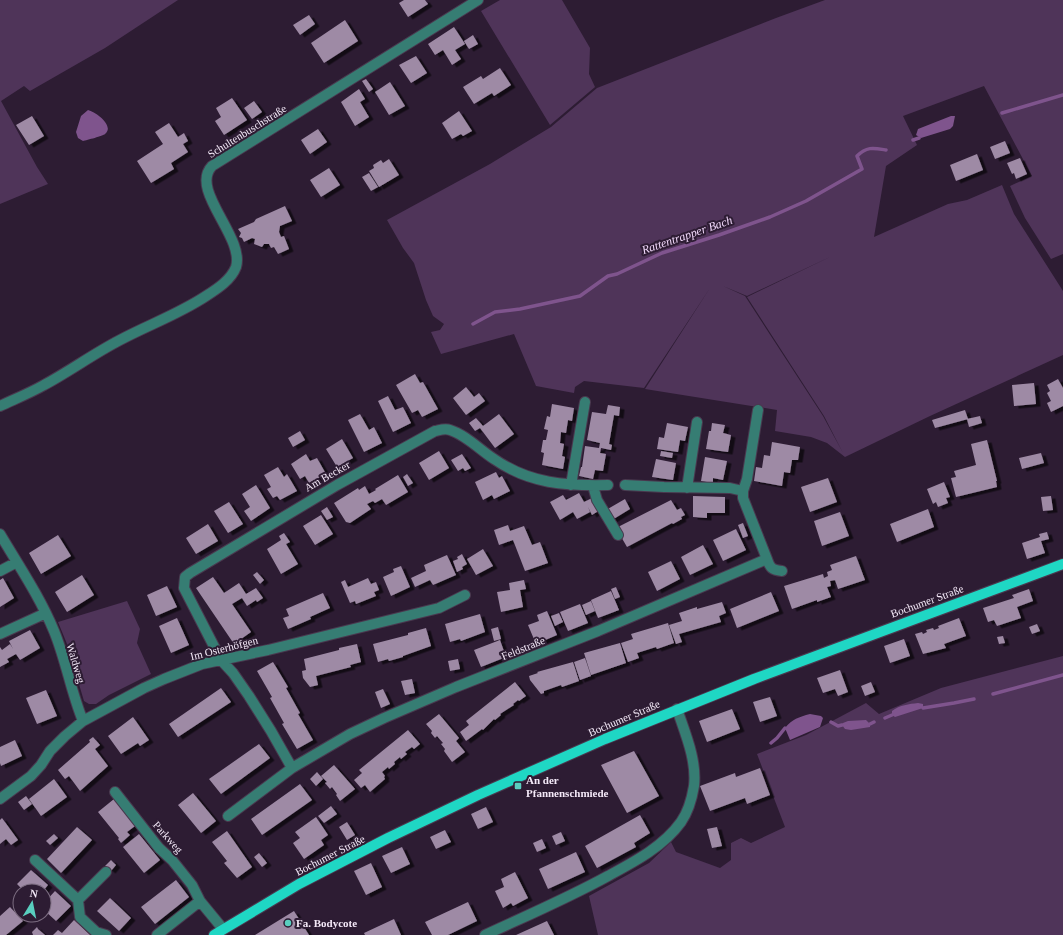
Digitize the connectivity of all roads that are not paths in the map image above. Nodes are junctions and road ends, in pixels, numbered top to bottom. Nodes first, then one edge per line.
1 (478, 0) edge
2 (464, 4) edge
3 (585, 402) dead end
4 (0, 406) edge
5 (758, 410) dead end
6 (698, 422) dead end
7 (571, 485) junction
8 (608, 485) dead end
9 (625, 485) dead end
10 (593, 486) junction
11 (687, 488) junction
12 (743, 491) junction
13 (0, 534) edge
14 (618, 535) dead end
15 (767, 559) junction
16 (17, 562) junction
17 (1063, 564) edge
18 (0, 571) edge
19 (782, 571) dead end
20 (465, 595) dead end
21 (46, 613) junction
22 (0, 634) edge
23 (221, 660) junction
24 (677, 709) junction
25 (83, 721) junction
26 (292, 768) junction
27 (115, 792) dead end
28 (0, 799) edge
29 (228, 816) dead end
30 (35, 860) dead end
31 (106, 872) dead end
32 (78, 900) junction
33 (200, 901) junction
34 (223, 929) junction
35 (106, 935) edge
36 (156, 935) edge
37 (214, 935) edge
38 (485, 935) edge

1 - 2 street, Schultenbuschstraße
2 - 4 street, Schultenbuschstraße
3 - 7 street
5 - 12 street
6 - 11 street
7 - 10 street, Am Becker
7 - 23 street, Am Becker
8 - 10 street, Am Becker
9 - 11 street
10 - 14 street
11 - 12 street
12 - 15 street
13 - 16 street, Waldweg
15 - 19 street
15 - 26 street, Feldstraße
16 - 18 street
16 - 21 street, Waldweg
17 - 24 main road, Bochumer Straße
20 - 23 street, Im Osterhöfgen
21 - 22 street
21 - 25 street, Waldweg
23 - 25 street, Im Osterhöfgen
23 - 26 street
24 - 34 main road, Bochumer Straße
24 - 38 street
25 - 28 street, Im Osterhöfgen
26 - 29 street, Feldstraße
27 - 33 street, Parkweg
30 - 32 street
31 - 32 street
32 - 35 street
33 - 34 street, Parkweg
33 - 36 street
34 - 37 main road, Bochumer Straße

